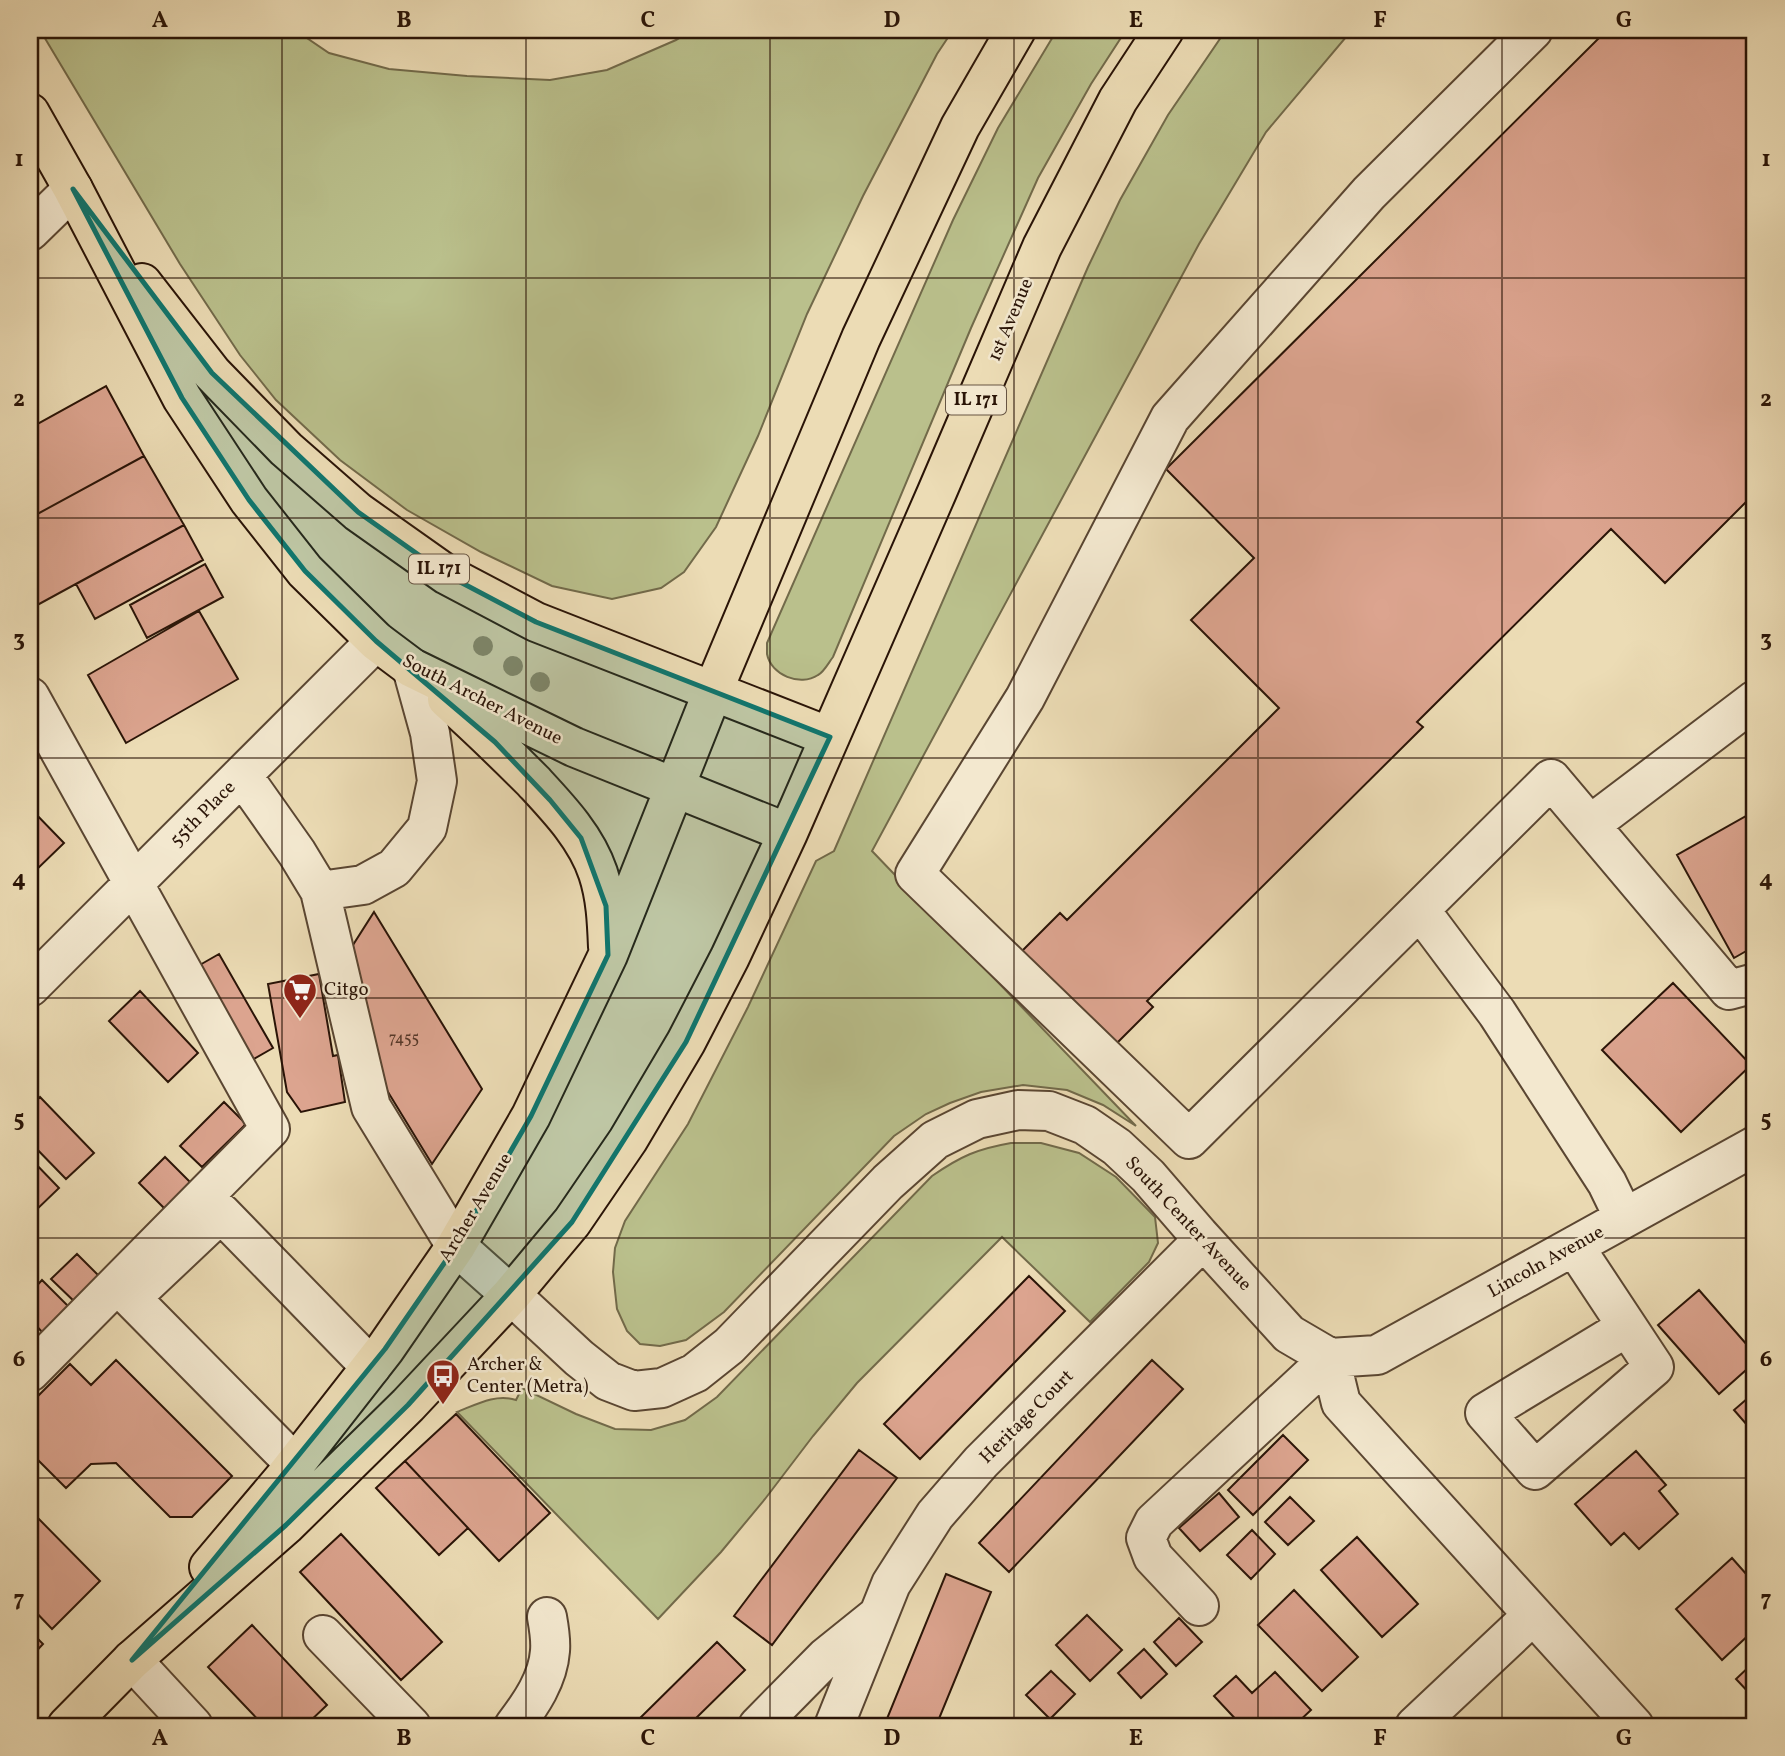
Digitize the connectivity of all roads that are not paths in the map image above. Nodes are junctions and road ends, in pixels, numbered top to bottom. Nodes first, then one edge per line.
1 (1016, 30) edge
2 (1164, 30) edge
3 (1532, 30) edge
4 (30, 113) edge
5 (73, 189) junction
6 (30, 231) edge
7 (376, 641) junction
8 (412, 668) junction
9 (713, 691) junction
10 (30, 697) edge
11 (1755, 699) edge
12 (830, 737) junction
13 (242, 775) junction
14 (676, 788) junction
15 (1590, 825) junction
16 (788, 833) junction
17 (133, 883) junction
18 (320, 891) junction
19 (1420, 910) junction
20 (608, 954) junction
21 (1755, 983) edge
22 (30, 987) edge
23 (1755, 1146) edge
24 (1624, 1218) junction
25 (1203, 1240) junction
26 (456, 1246) junction
27 (1574, 1246) junction
28 (512, 1295) junction
29 (1627, 1327) dead end
30 (1330, 1358) junction
31 (371, 1367) junction
32 (30, 1372) edge
33 (295, 1464) junction
34 (1199, 1606) dead end
35 (879, 1615) junction
36 (1533, 1615) junction
37 (547, 1617) dead end
38 (323, 1635) dead end
39 (132, 1660) junction
40 (67, 1726) edge
41 (193, 1726) edge
42 (411, 1726) edge
43 (514, 1726) edge
44 (758, 1726) edge
45 (834, 1726) edge
46 (1415, 1726) edge
47 (1634, 1726) edge

1 - 9 main road, Archer Avenue
2 - 12 main road, 1st Avenue / IL 171
3 - 19 street
4 - 5 main road, South Archer Avenue / IL 171
5 - 6 street
5 - 7 main road, South Archer Avenue / IL 171
5 - 9 main road, South Archer Avenue / IL 171
7 - 8 main road, South Archer Avenue / IL 171
7 - 13 street, 55th Place
8 - 14 main road, South Archer Avenue / IL 171
8 - 18 street
8 - 20 main road
9 - 12 main road, South Archer Avenue
9 - 14 main road, Archer Avenue
10 - 17 street
11 - 15 street
12 - 16 main road, IL 171
13 - 17 street, 55th Place
13 - 18 street, South Center Avenue
14 - 16 main road, South Archer Avenue / IL 171
14 - 20 main road, Archer Avenue
15 - 19 street
15 - 21 street
16 - 28 main road, Archer Avenue
17 - 22 street, 55th Place
17 - 32 street
18 - 26 street, South Center Avenue
19 - 24 street
20 - 26 main road, Archer Avenue
23 - 24 street, Lincoln Avenue
24 - 27 street, Lincoln Avenue
25 - 28 street, South Center Avenue
25 - 30 street, South Center Avenue
25 - 35 street, Heritage Court
26 - 28 street, South Center Avenue
26 - 31 main road, Archer Avenue
27 - 29 street
27 - 30 street, Lincoln Avenue
28 - 39 main road, Archer Avenue
30 - 34 street
30 - 36 street
31 - 33 main road, Archer Avenue
31 - 33 street
33 - 39 main road, Archer Avenue
35 - 44 street, Heritage Court
35 - 45 street, Heritage Court
36 - 46 street
36 - 47 street
37 - 43 street
38 - 42 street
39 - 40 main road, Archer Avenue
39 - 41 street

